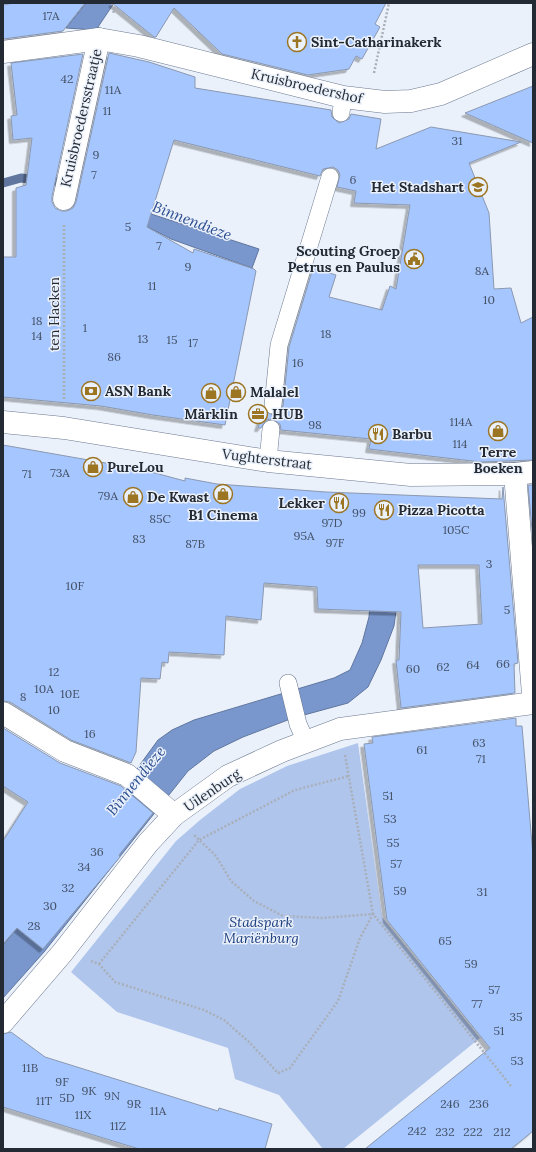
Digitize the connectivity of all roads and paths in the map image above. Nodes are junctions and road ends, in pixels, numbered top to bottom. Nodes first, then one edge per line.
1 (389, 3) edge
2 (99, 39) junction
3 (3, 52) edge
4 (533, 54) edge
5 (342, 105) junction
6 (330, 177) dead end
7 (64, 199) joint
8 (273, 405) dead end
9 (3, 422) edge
10 (64, 428) junction
11 (271, 429) dead end
12 (268, 461) junction
13 (524, 473) edge
14 (288, 683) dead end
15 (533, 694) edge
16 (533, 703) edge
17 (4, 717) edge
18 (340, 729) junction
19 (302, 733) junction
20 (349, 776) junction
21 (170, 811) junction
22 (200, 840) junction
23 (373, 914) junction
24 (63, 952) junction
25 (100, 964) junction
26 (3, 1022) edge
27 (511, 1086) dead end

1 - 5 path
2 - 3 street, Kruisbroedersstraatje
2 - 5 street, Kruisbroedershof
2 - 7 street, Kruisbroedersstraatje
4 - 5 street, Kruisbroedershof
6 - 8 lane
7 - 10 path, ten Hacken
9 - 10 street, Vughterstraat
10 - 12 street, Vughterstraat
11 - 12 lane
12 - 13 street, Vughterstraat
13 - 15 street
14 - 19 lane
16 - 18 street, Uilenburg
17 - 21 street
18 - 19 street, Uilenburg
18 - 20 path
19 - 21 street, Uilenburg
20 - 22 path
20 - 23 path
21 - 22 path
21 - 24 street, Uilenburg
22 - 23 path
22 - 25 path
23 - 25 path
23 - 27 path
24 - 25 path
24 - 26 street, Uilenburg

